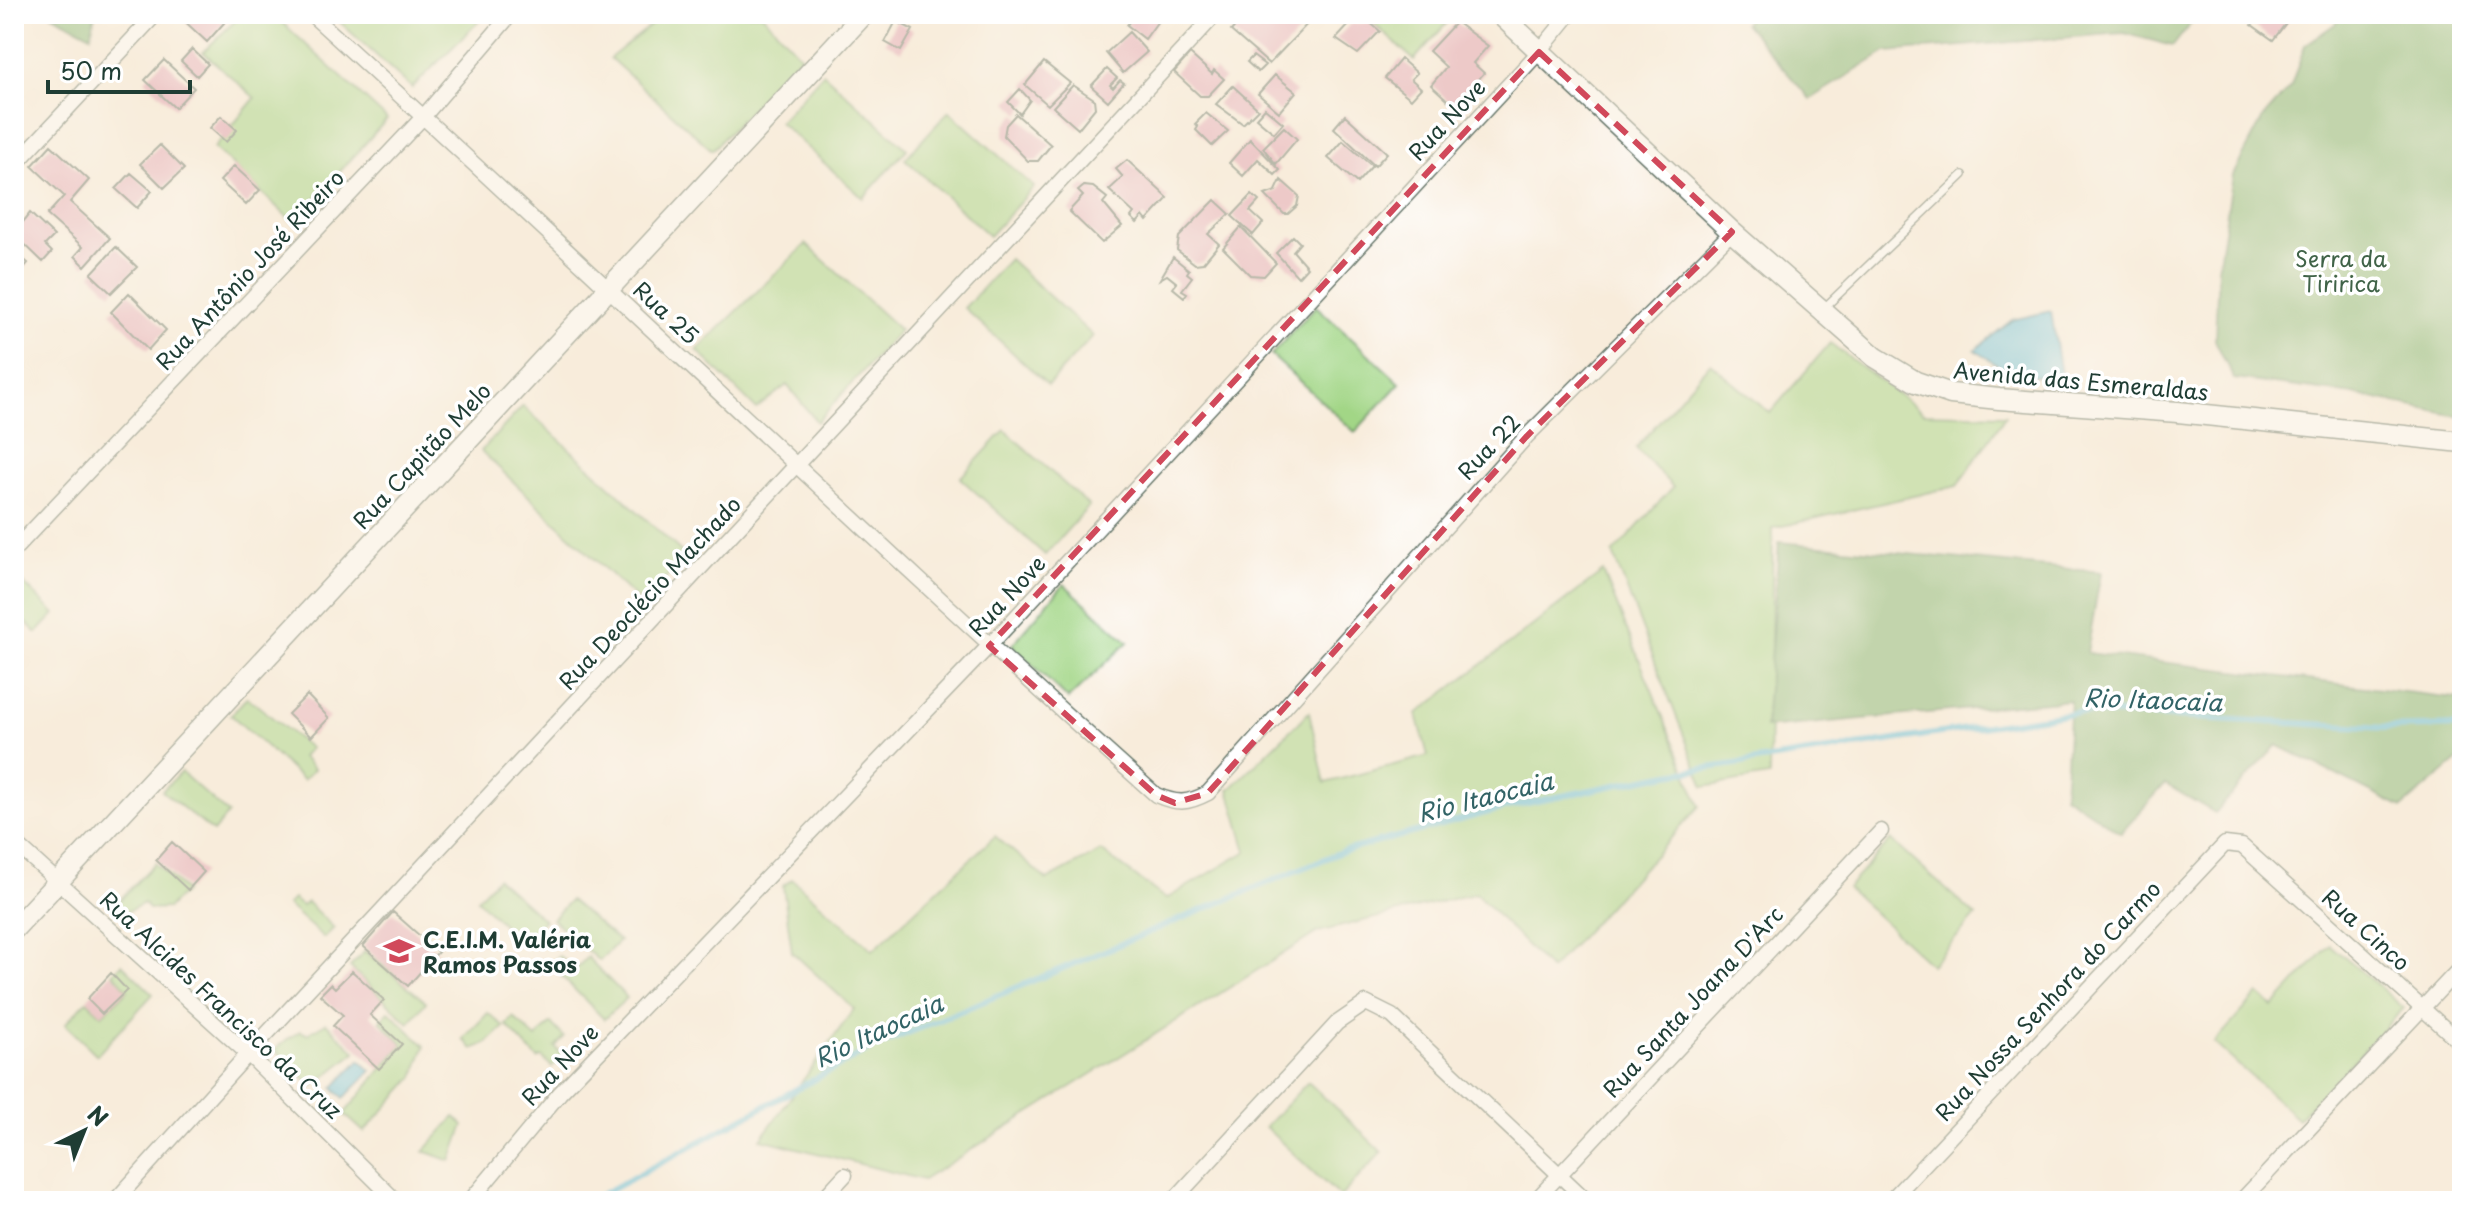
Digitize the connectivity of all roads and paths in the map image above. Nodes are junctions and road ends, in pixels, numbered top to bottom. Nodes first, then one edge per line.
1 (156, 14) edge
2 (311, 14) edge
3 (511, 14) edge
4 (864, 14) edge
5 (1216, 14) edge
6 (1500, 14) edge
7 (1570, 14) edge
8 (1539, 52) junction
9 (424, 116) junction
10 (14, 166) edge
11 (1963, 175) dead end
12 (1732, 232) junction
13 (608, 288) junction
14 (1821, 310) junction
15 (2462, 442) edge
16 (799, 464) junction
17 (14, 550) edge
18 (989, 646) junction
19 (1881, 831) dead end
20 (14, 842) edge
21 (2242, 846) joint
22 (58, 882) junction
23 (14, 929) edge
24 (2462, 966) edge
25 (2423, 1008) junction
26 (2462, 1044) edge
27 (248, 1054) junction
28 (845, 1175) dead end
29 (1560, 1175) junction
30 (115, 1201) edge
31 (396, 1201) edge
32 (470, 1201) edge
33 (821, 1201) edge
34 (1173, 1201) edge
35 (1535, 1201) edge
36 (1587, 1201) edge
37 (1890, 1201) edge
38 (2241, 1201) edge

1 - 10 street
2 - 9 street, Rua 25
3 - 9 street, Rua Antônio José Ribeiro
4 - 13 main road, Rua Capitão Melo
5 - 16 street, Rua Deoclécio Machado
6 - 8 main road, Avenida das Esmeraldas
7 - 8 street, Rua Nove
8 - 12 main road, Avenida das Esmeraldas
8 - 18 street, Rua Nove
9 - 13 street, Rua 25
9 - 17 street, Rua Antônio José Ribeiro
11 - 14 lane
12 - 14 main road, Avenida das Esmeraldas
12 - 18 street, Rua 22
13 - 16 street, Rua 25
13 - 22 main road, Rua Capitão Melo
14 - 15 main road, Avenida das Esmeraldas
16 - 18 street, Rua 25
16 - 27 street, Rua Deoclécio Machado
18 - 32 street, Rua Nove
19 - 29 street, Rua Santa Joana D'Arc
20 - 22 street, Rua Alcides Francisco da Cruz
21 - 25 street, Rua Cinco
21 - 37 street, Rua Nossa Senhora do Carmo
22 - 23 main road, Rua Capitão Melo
22 - 27 street, Rua Alcides Francisco da Cruz
24 - 25 street
25 - 26 street, Rua Cinco
25 - 38 street
27 - 30 street, Rua Deoclécio Machado
27 - 31 street, Rua Alcides Francisco da Cruz
28 - 33 street
29 - 34 street
29 - 35 street, Rua Santa Joana D'Arc
29 - 36 street

